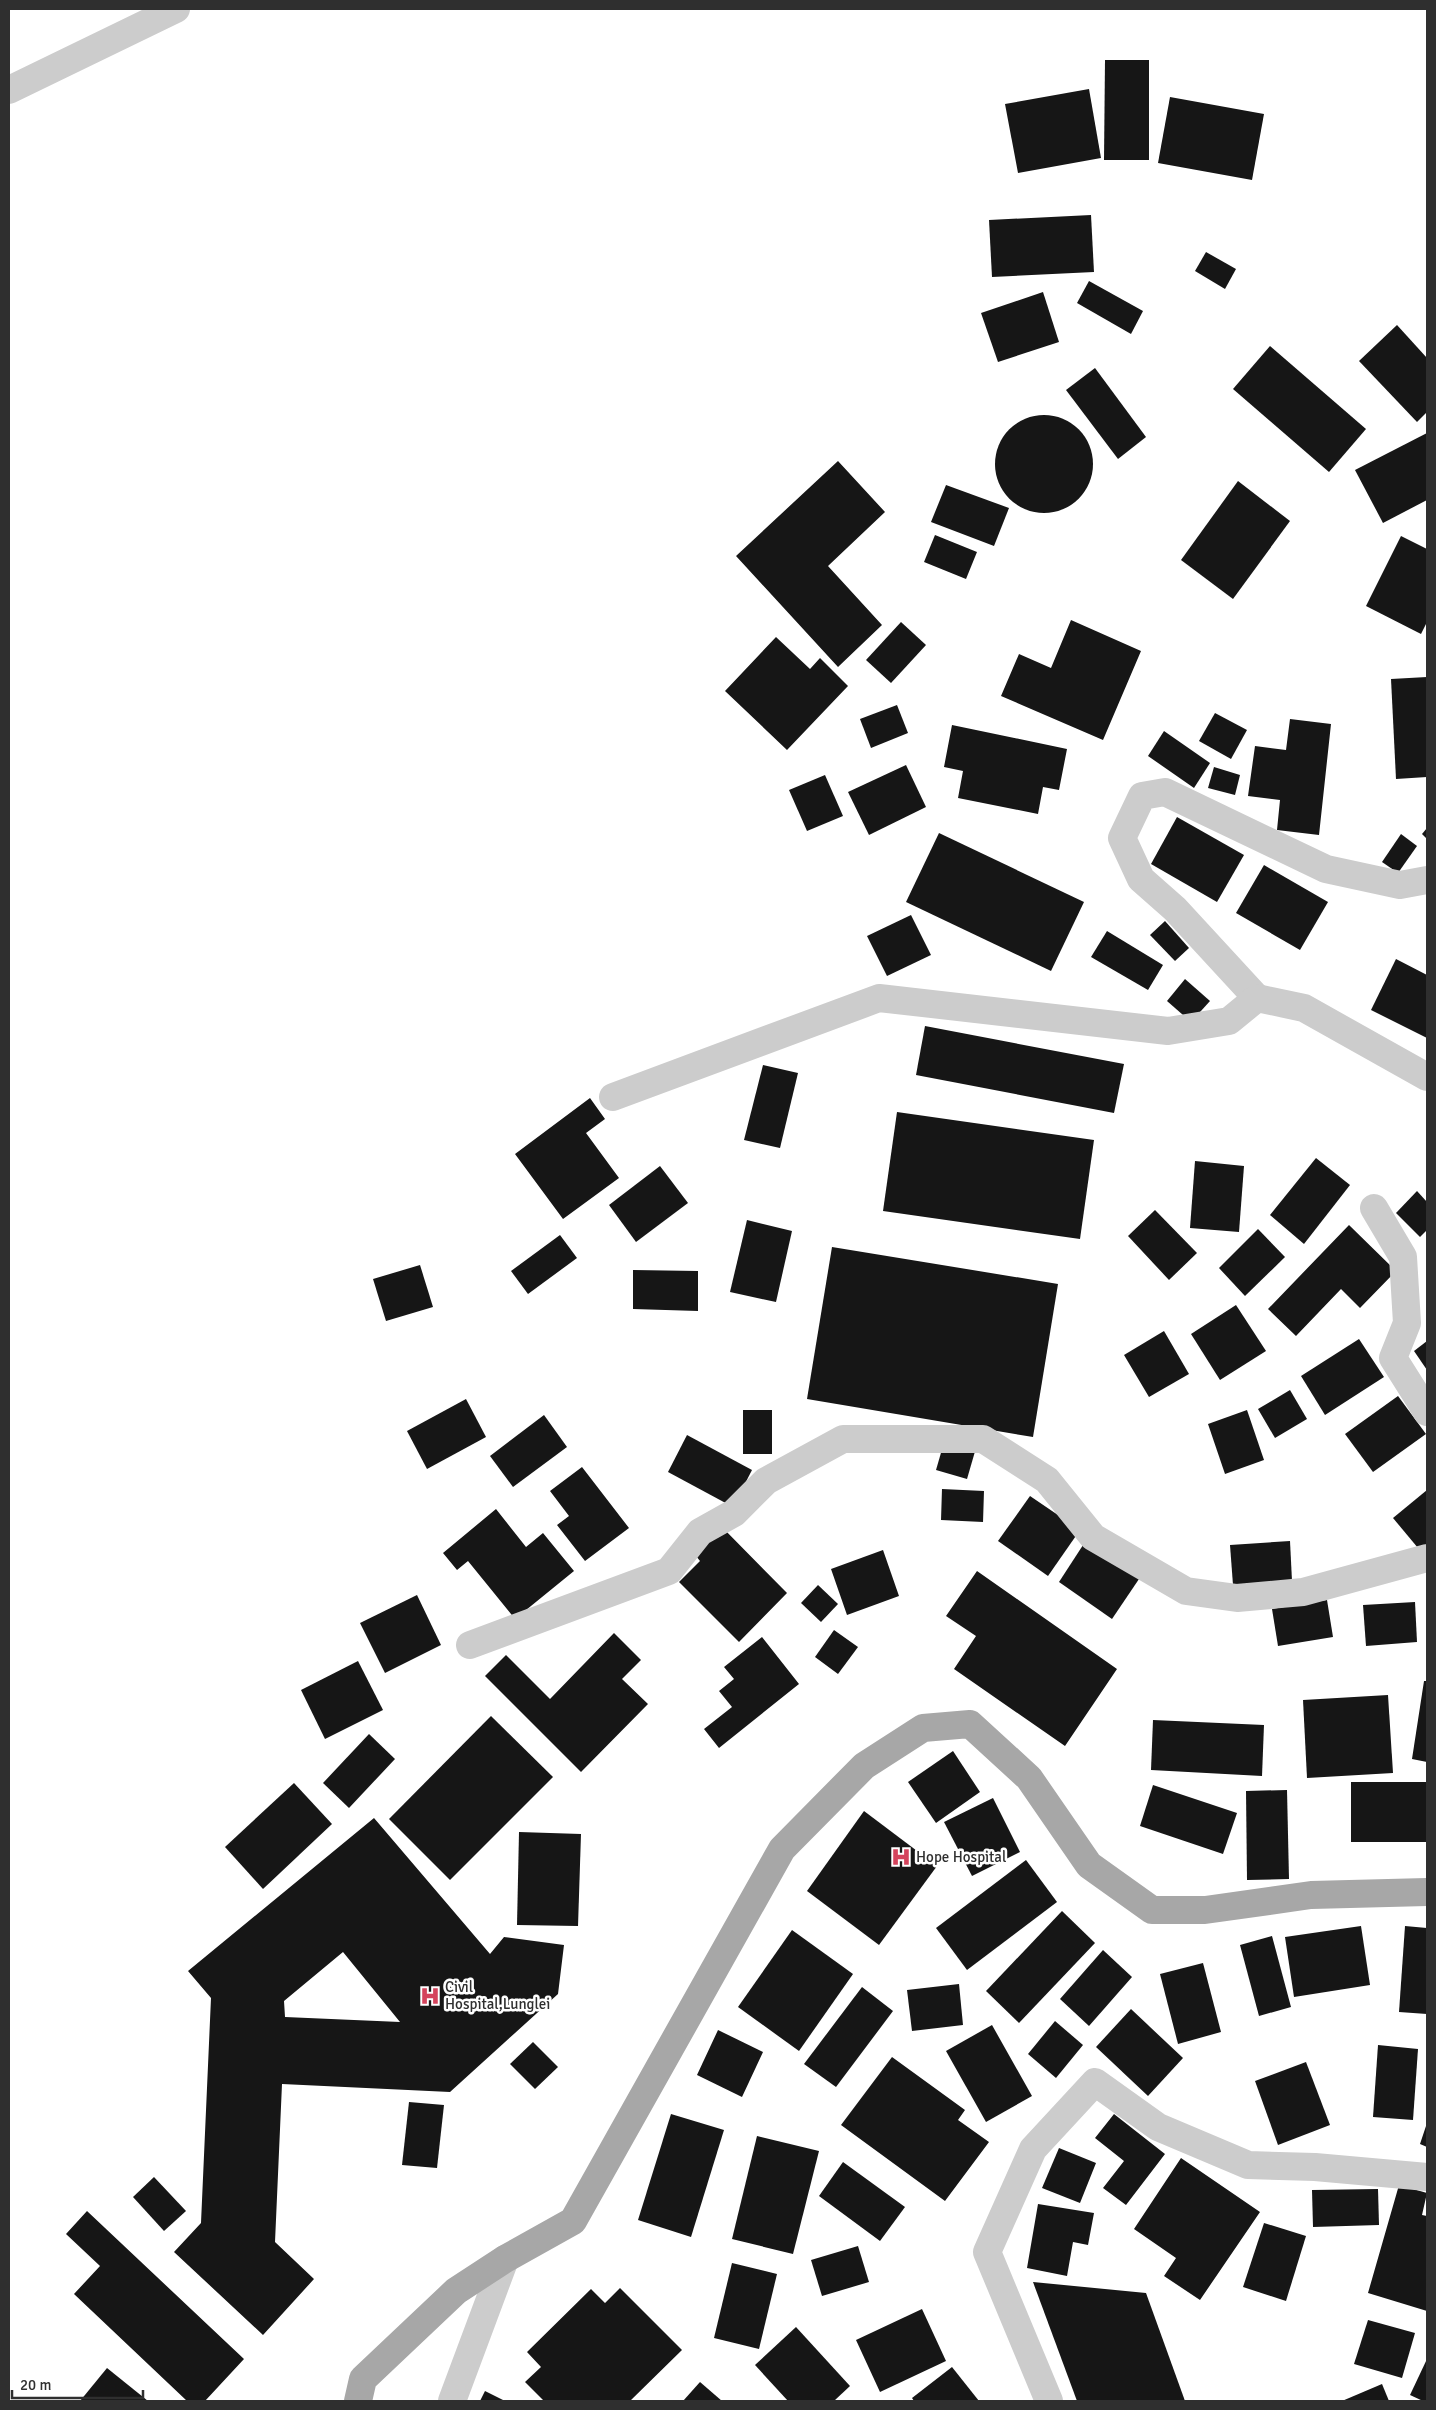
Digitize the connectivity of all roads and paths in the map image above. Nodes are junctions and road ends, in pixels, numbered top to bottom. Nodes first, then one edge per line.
1 (176, 9) edge
2 (9, 90) edge
3 (1427, 880) edge
4 (1257, 998) junction
5 (1427, 1077) edge
6 (613, 1097) dead end
7 (1374, 1208) dead end
8 (1427, 1412) edge
9 (1427, 1558) edge
10 (470, 1645) dead end
11 (1427, 1892) edge
12 (1427, 2177) edge
13 (505, 2259) junction
14 (358, 2401) edge
15 (452, 2401) edge
16 (1049, 2401) edge

1 - 2 street
3 - 4 street
4 - 5 street
4 - 6 street
7 - 8 street
9 - 10 street
11 - 13 main road
12 - 16 street
13 - 14 main road
13 - 15 street

